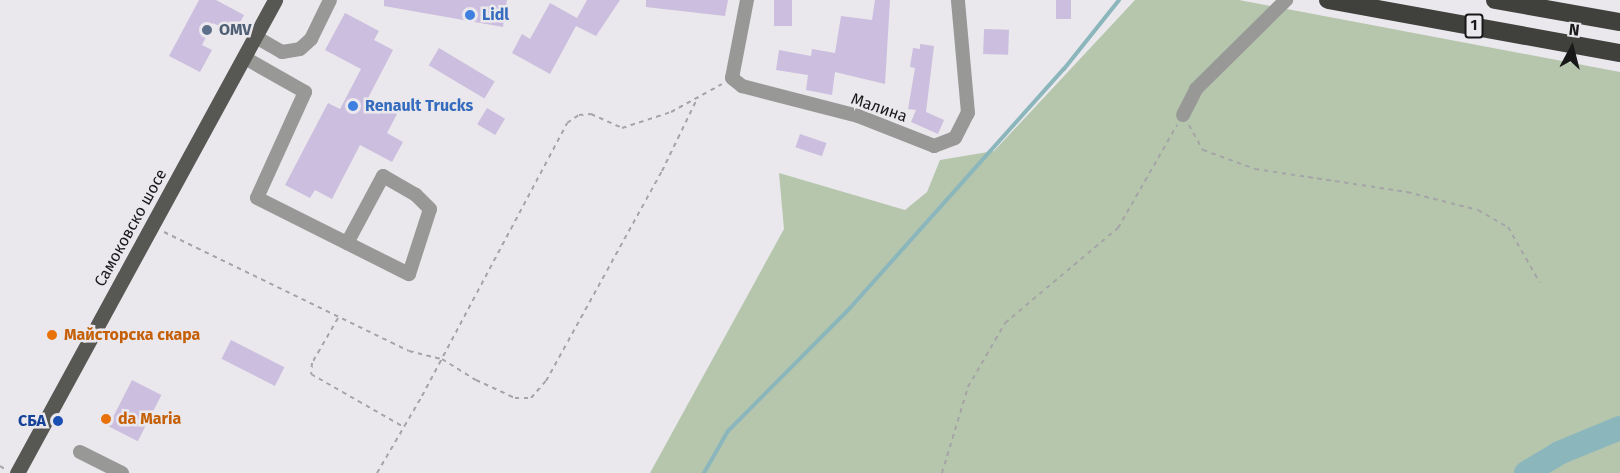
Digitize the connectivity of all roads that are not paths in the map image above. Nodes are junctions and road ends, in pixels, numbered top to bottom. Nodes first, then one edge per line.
1 (275, 0) edge
2 (330, 0) edge
3 (747, 0) edge
4 (958, 0) edge
5 (1286, 0) edge
6 (1328, 0) edge
7 (1495, 0) edge
8 (1620, 22) edge
9 (256, 37) junction
10 (1620, 53) edge
11 (245, 58) junction
12 (1183, 115) road end
13 (347, 243) junction
14 (80, 452) dead end
15 (96, 467) edge
16 (17, 473) edge
17 (122, 473) edge

1 - 9 main road, Самоковско шосе
2 - 9 street
3 - 4 street, Малина
5 - 12 street
6 - 10 highway, 1
7 - 8 highway, 1
9 - 11 main road, Самоковско шосе
11 - 13 street
11 - 16 main road, Самоковско шосе
13 - 13 street
14 - 15 street
15 - 17 street

